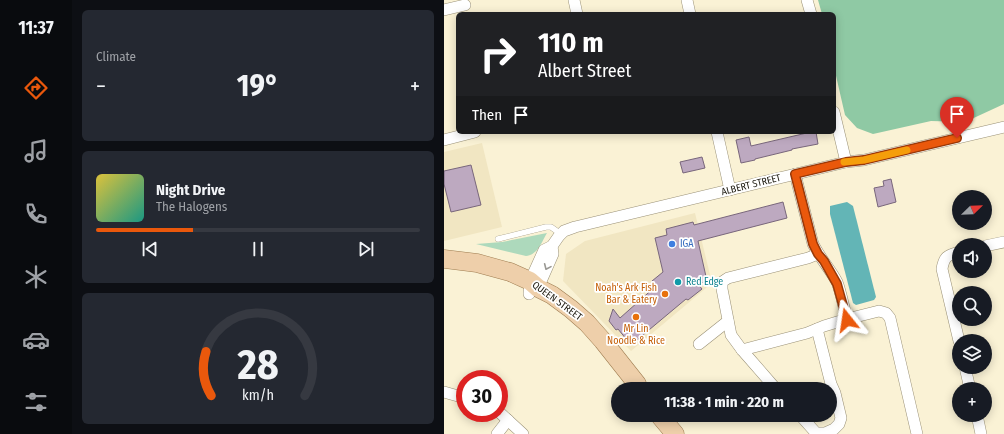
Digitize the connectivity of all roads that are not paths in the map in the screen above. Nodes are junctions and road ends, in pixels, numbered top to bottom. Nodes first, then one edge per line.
1 (574, 0) edge
2 (687, 0) edge
3 (807, 0) edge
4 (466, 5) dead end
5 (444, 10) edge
6 (577, 12) edge
7 (690, 12) edge
8 (810, 12) edge
9 (836, 120) edge
10 (1004, 127) edge
11 (467, 134) edge
12 (717, 134) edge
13 (444, 140) edge
14 (846, 162) junction
15 (795, 174) junction
16 (730, 190) junction
17 (561, 234) junction
18 (498, 239) dead end
19 (1004, 242) edge
20 (992, 245) edge
21 (818, 254) junction
22 (952, 254) edge
23 (444, 259) edge
24 (444, 268) edge
25 (532, 288) junction
26 (847, 320) junction
27 (728, 321) junction
28 (817, 329) junction
29 (957, 334) edge
30 (699, 344) dead end
31 (742, 350) junction
32 (627, 382) edge
33 (636, 382) edge
34 (769, 382) edge
35 (444, 392) edge
36 (456, 395) edge
37 (508, 420) edge
38 (506, 422) edge
39 (665, 422) edge
40 (806, 422) edge
41 (978, 422) edge
42 (835, 432) edge
43 (497, 434) edge
44 (522, 434) edge
45 (675, 434) edge
46 (816, 434) edge
47 (918, 434) edge
48 (981, 434) edge

1 - 6 street
2 - 7 street
3 - 8 street
4 - 5 street
9 - 14 street
10 - 14 street, ALBERT STREET
11 - 13 street
12 - 16 street
14 - 15 street, ALBERT STREET
15 - 16 street, ALBERT STREET
15 - 21 street
16 - 17 street, ALBERT STREET
17 - 18 lane
17 - 25 street, ALBERT STREET
19 - 20 street
21 - 26 street
21 - 27 street
22 - 29 street
23 - 25 main road, QUEEN STREET
24 - 25 main road, QUEEN STREET
25 - 32 main road, QUEEN STREET
25 - 33 main road, QUEEN STREET
26 - 28 street
26 - 47 street
27 - 30 street
27 - 31 street
28 - 31 street
28 - 42 street
31 - 34 street
35 - 36 street
37 - 44 street
38 - 43 street
39 - 45 main road
40 - 46 street
41 - 48 street
42 - 46 street

